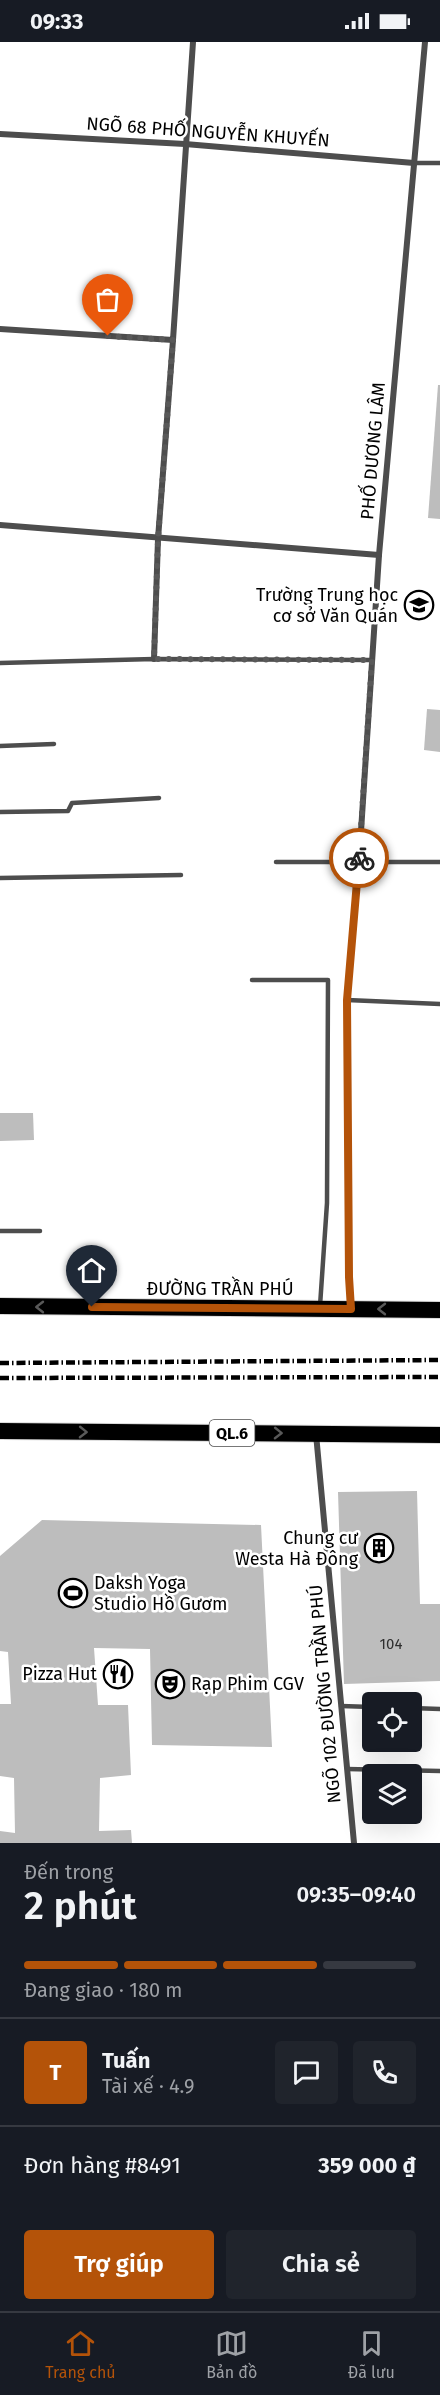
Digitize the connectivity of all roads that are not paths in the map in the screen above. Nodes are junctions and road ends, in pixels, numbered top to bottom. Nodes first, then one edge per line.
1 (193, 42) edge
2 (425, 42) edge
3 (0, 134) edge
4 (185, 144) junction
5 (414, 163) junction
6 (440, 163) edge
7 (0, 329) edge
8 (173, 340) junction
9 (0, 525) edge
10 (158, 539) junction
11 (379, 555) junction
12 (154, 659) junction
13 (372, 660) junction
14 (0, 663) edge
15 (54, 744) dead end
16 (0, 746) edge
17 (159, 798) dead end
18 (0, 812) edge
19 (276, 862) dead end
20 (359, 862) junction
21 (440, 862) edge
22 (181, 875) dead end
23 (0, 878) edge
24 (252, 980) dead end
25 (347, 1000) junction
26 (440, 1004) edge
27 (0, 1231) edge
28 (40, 1231) dead end
29 (0, 1306) edge
30 (320, 1309) junction
31 (351, 1309) junction
32 (440, 1310) edge
33 (0, 1431) edge
34 (316, 1434) junction
35 (440, 1435) edge
36 (340, 1706) junction
37 (362, 1707) edge
38 (422, 1708) edge
39 (440, 1709) edge
40 (346, 1769) junction
41 (440, 1771) edge
42 (354, 1843) edge

1 - 4 street
2 - 5 street, PHỐ DƯƠNG LÂM
3 - 4 street, NGÕ 68 PHỐ NGUYỄN KHUYẾN
4 - 5 street, NGÕ 68 PHỐ NGUYỄN KHUYẾN
4 - 8 street
5 - 6 lane
5 - 11 street, PHỐ DƯƠNG LÂM
7 - 8 street
8 - 10 street
9 - 10 street
10 - 11 street
10 - 12 street
11 - 13 street, PHỐ DƯƠNG LÂM
12 - 13 lane
12 - 14 lane
13 - 20 street, PHỐ DƯƠNG LÂM
15 - 16 lane
17 - 18 lane
19 - 20 lane
20 - 21 lane
20 - 25 lane
22 - 23 lane
24 - 30 lane
25 - 26 lane
25 - 31 lane
27 - 28 lane
30 -> 29 highway, ĐƯỜNG TRẦN PHÚ
30 - 31 highway, ĐƯỜNG TRẦN PHÚ
32 -> 31 highway, ĐƯỜNG TRẦN PHÚ
33 -> 34 highway, QL.6
34 - 35 highway, QL.6
34 - 36 street, NGÕ 102 ĐƯỜNG TRẦN PHÚ
36 - 37 lane
36 - 40 street, NGÕ 102 ĐƯỜNG TRẦN PHÚ
38 - 39 lane
40 - 41 lane
40 - 42 street, NGÕ 102 ĐƯỜNG TRẦN PHÚ

